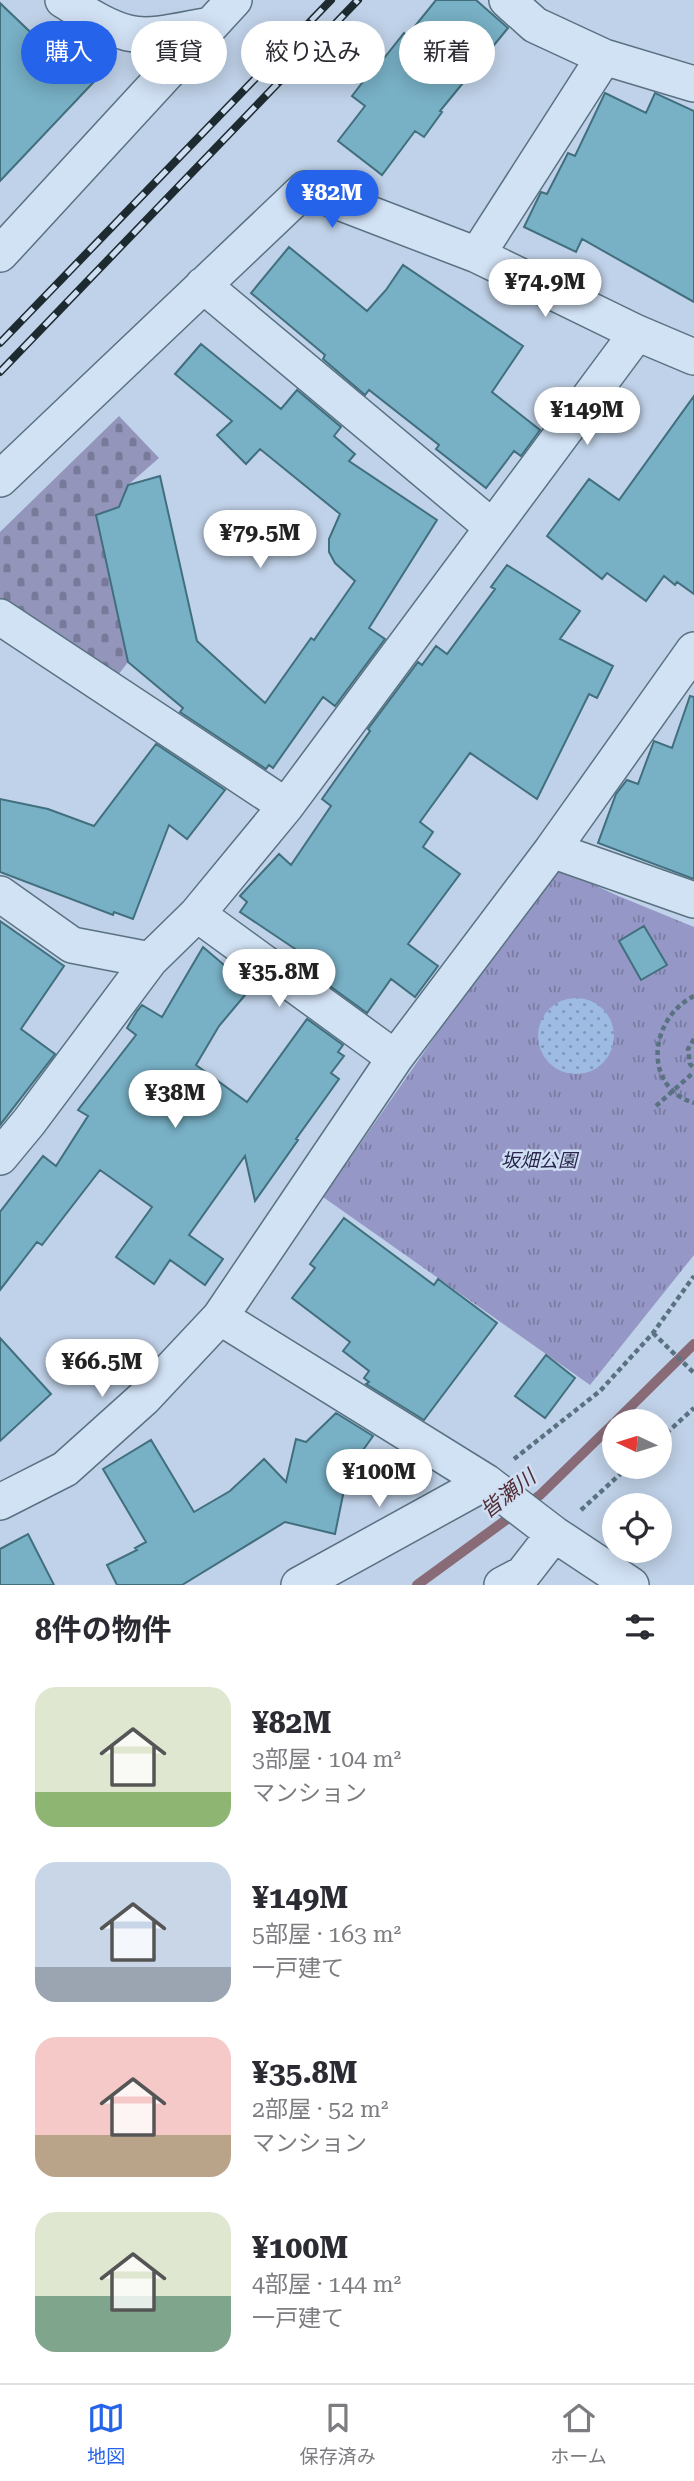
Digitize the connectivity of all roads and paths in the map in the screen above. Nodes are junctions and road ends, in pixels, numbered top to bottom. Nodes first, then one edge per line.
1 (63, 0) edge
2 (234, 0) edge
3 (506, 0) edge
4 (215, 21) edge
5 (131, 33) edge
6 (604, 57) junction
7 (157, 84) edge
8 (694, 84) edge
9 (0, 254) edge
10 (477, 255) junction
11 (203, 285) junction
12 (637, 333) junction
13 (694, 357) edge
14 (0, 479) edge
15 (492, 527) junction
16 (0, 617) edge
17 (694, 650) edge
18 (286, 807) junction
19 (552, 849) junction
20 (0, 894) edge
21 (694, 900) edge
22 (197, 914) junction
23 (150, 960) junction
24 (694, 996) edge
25 (694, 1039) edge
26 (395, 1058) junction
27 (694, 1070) edge
28 (674, 1092) junction
29 (694, 1103) edge
30 (656, 1106) dead end
31 (0, 1157) edge
32 (694, 1276) edge
33 (220, 1317) junction
34 (653, 1333) junction
35 (694, 1373) edge
36 (694, 1408) edge
37 (672, 1428) edge
38 (615, 1479) edge
39 (486, 1482) junction
40 (0, 1502) edge
41 (554, 1534) junction
42 (299, 1585) edge
43 (502, 1585) edge
44 (631, 1585) edge

1 - 5 street
2 - 4 street
3 - 6 street
6 - 8 street
6 - 10 street
7 - 9 street
10 - 11 street
10 - 12 street
11 - 14 street
11 - 15 street
12 - 13 street
12 - 15 street
15 - 18 street
16 - 18 street
17 - 19 street
18 - 22 street
19 - 21 street
19 - 26 street
20 - 23 street
22 - 23 street
22 - 26 street
23 - 31 street
24 - 28 path
25 - 27 path
26 - 33 street
27 - 28 path
28 - 29 path
28 - 30 path
32 - 34 path
33 - 39 street
33 - 40 street
34 - 35 path
34 - 39 path
36 - 37 path
38 - 41 path
39 - 41 street
39 - 42 street
41 - 43 street
41 - 44 street

